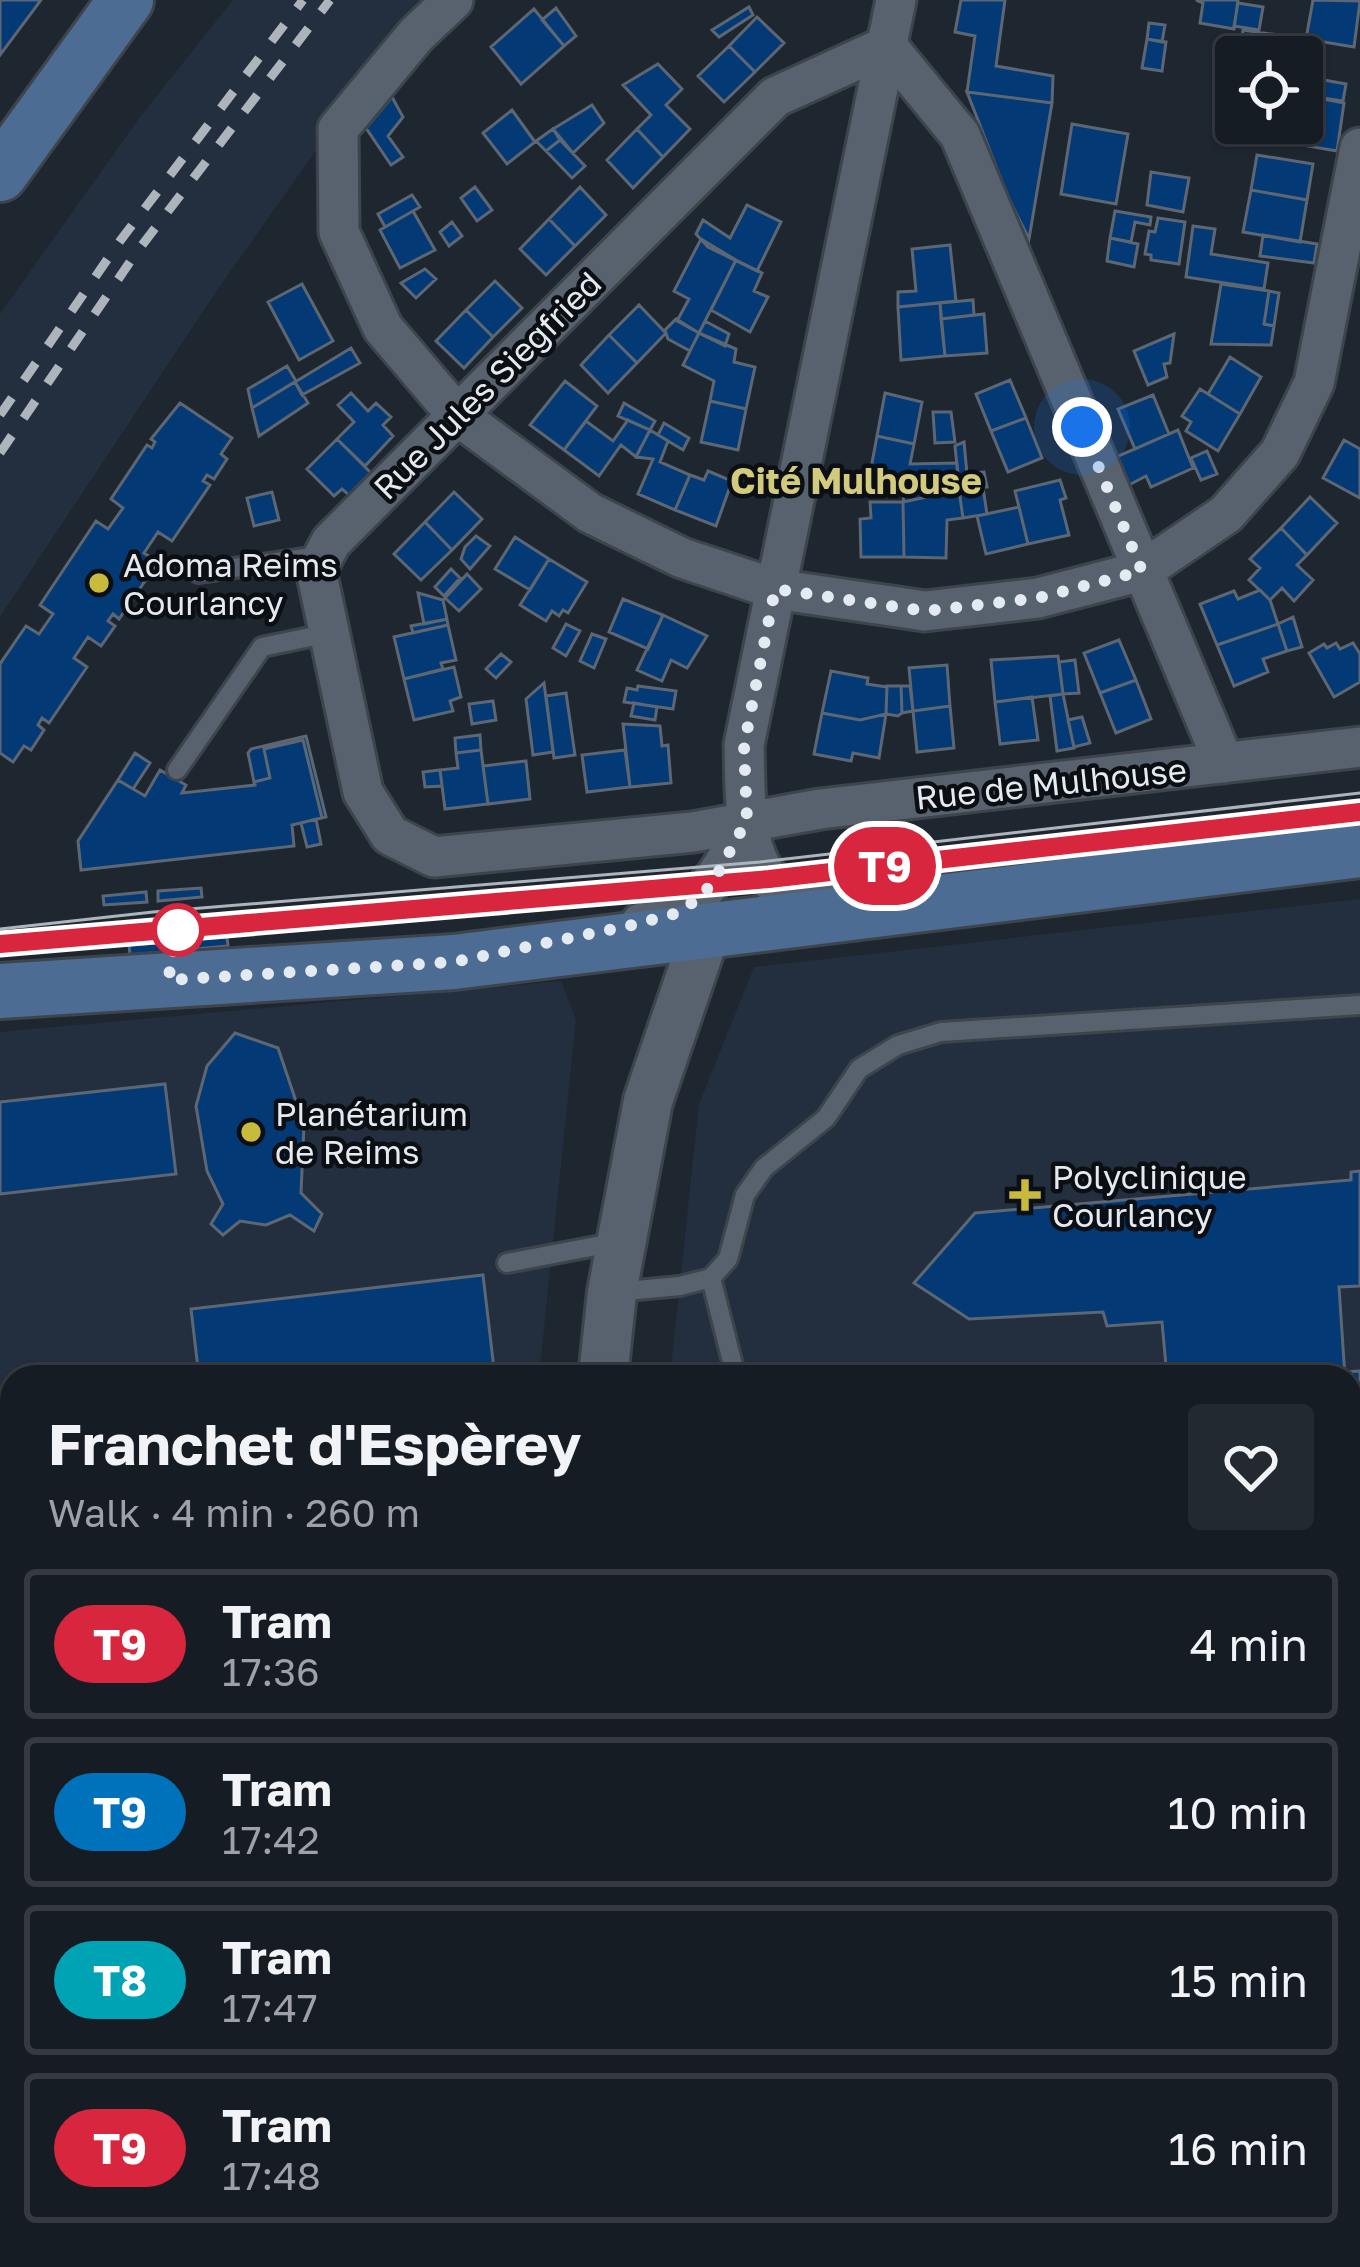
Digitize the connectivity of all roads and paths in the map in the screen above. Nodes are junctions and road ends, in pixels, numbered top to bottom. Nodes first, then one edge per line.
1 (126, 0) edge
2 (453, 0) edge
3 (896, 0) edge
4 (887, 46) junction
5 (1360, 148) edge
6 (0, 174) edge
7 (457, 415) junction
8 (324, 556) junction
9 (1142, 571) junction
10 (197, 573) dead end
11 (775, 589) junction
12 (329, 633) junction
13 (1358, 746) edge
14 (1224, 763) junction
15 (177, 770) dead end
16 (747, 820) junction
17 (1360, 850) edge
18 (1055, 890) junction
19 (706, 931) junction
20 (454, 962) junction
21 (0, 991) edge
22 (1360, 1006) edge
23 (622, 1241) junction
24 (507, 1263) dead end
25 (711, 1278) junction
26 (613, 1292) junction
27 (604, 1365) edge
28 (733, 1365) edge

1 - 6 main road
2 - 7 street
3 - 4 street
4 - 7 street, Rue Jules Siegfried
4 - 9 street
4 - 11 street
5 - 9 street
7 - 8 street, Rue Jules Siegfried
7 - 11 street
8 - 10 lane
8 - 12 street
9 - 11 street
9 - 14 street
11 - 16 street
12 - 15 lane
12 - 16 street, Rue de Mulhouse
13 - 14 street, Rue de Mulhouse
14 - 16 street, Rue de Mulhouse
16 - 18 street
16 - 20 street
17 - 18 main road
18 - 19 main road
19 - 20 main road
19 - 23 street
20 - 21 main road
22 - 25 lane
23 - 24 lane
23 - 26 street
25 - 26 lane
25 - 28 lane
26 - 27 street

